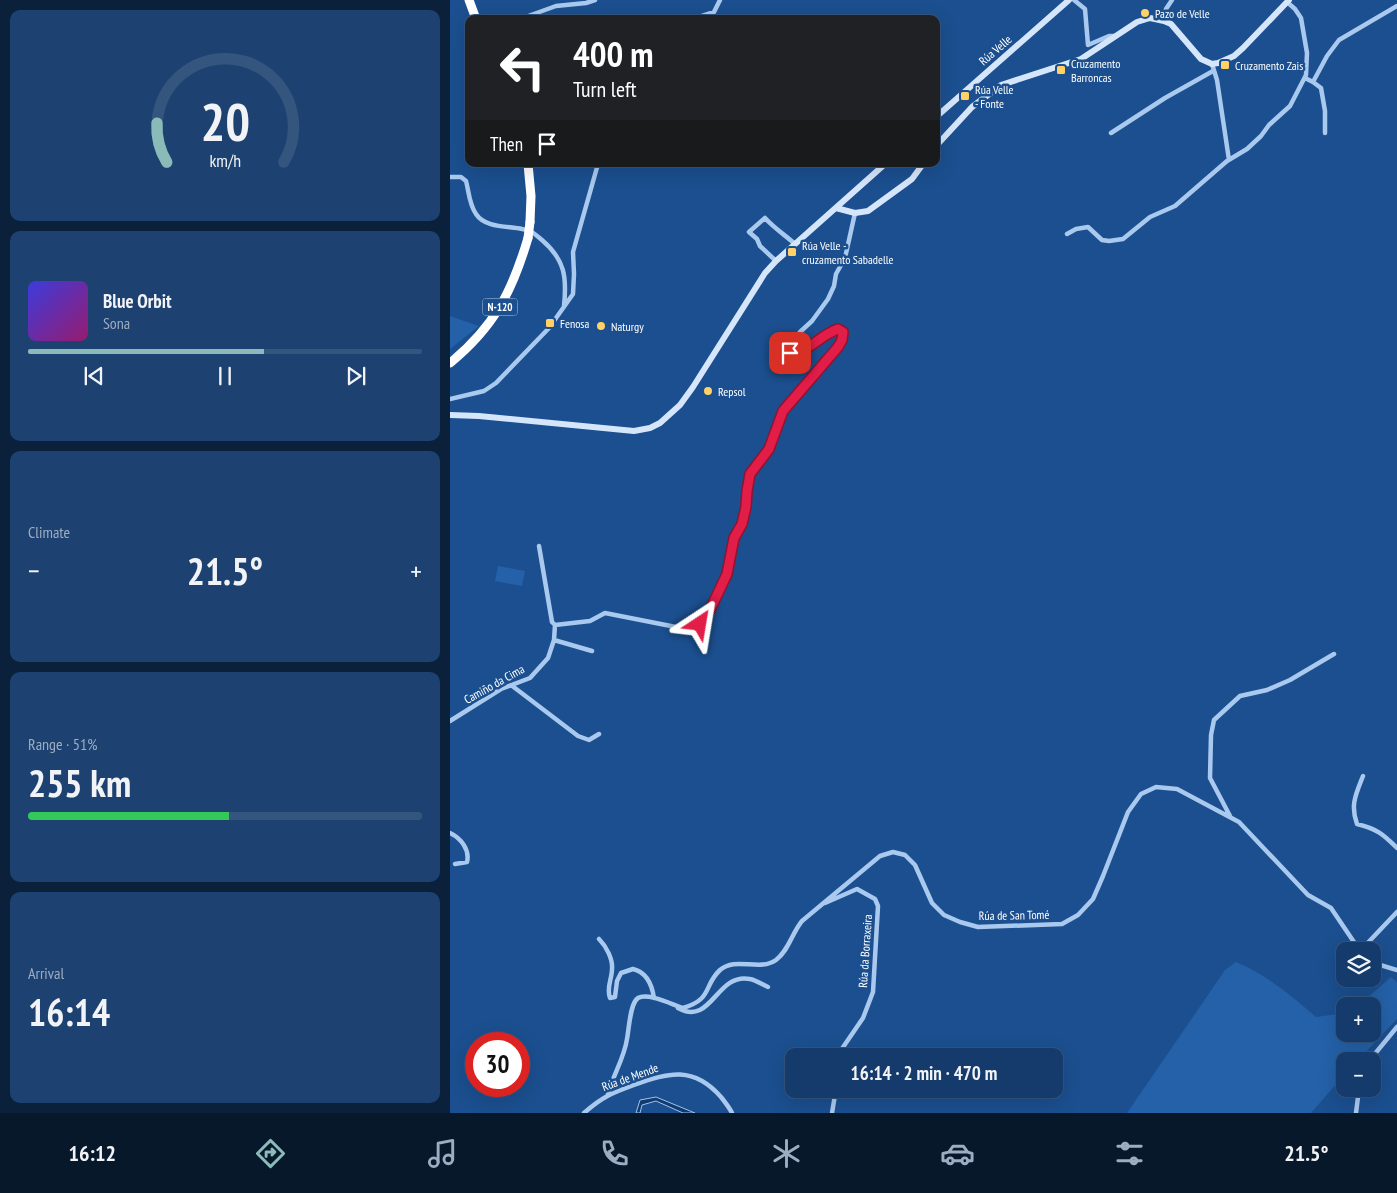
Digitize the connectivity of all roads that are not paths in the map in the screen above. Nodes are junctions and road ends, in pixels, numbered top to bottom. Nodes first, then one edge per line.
1 (465, 0) edge
2 (471, 0) edge
3 (595, 0) edge
4 (720, 0) edge
5 (1069, 0) edge
6 (1074, 0) edge
7 (1172, 0) edge
8 (1288, 1) edge
9 (1397, 6) edge
10 (470, 15) edge
11 (475, 15) edge
12 (531, 15) edge
13 (705, 15) edge
14 (1164, 21) junction
15 (1114, 36) junction
16 (1212, 67) junction
17 (1305, 78) junction
18 (1313, 82) junction
19 (940, 113) edge
20 (1325, 132) dead end
21 (1111, 133) dead end
22 (940, 142) edge
23 (1228, 160) junction
24 (528, 167) edge
25 (597, 167) edge
26 (882, 167) edge
27 (920, 167) edge
28 (450, 177) edge
29 (836, 208) junction
30 (855, 213) junction
31 (1067, 234) dead end
32 (795, 244) junction
33 (776, 262) junction
34 (564, 307) junction
35 (450, 363) edge
36 (450, 399) edge
37 (450, 414) edge
38 (539, 546) dead end
39 (555, 625) junction
40 (554, 640) junction
41 (592, 651) dead end
42 (1334, 654) dead end
43 (511, 685) junction
44 (450, 721) edge
45 (599, 734) dead end
46 (1363, 776) dead end
47 (1230, 817) junction
48 (450, 834) edge
49 (1397, 848) edge
50 (455, 864) dead end
51 (820, 906) junction
52 (1397, 912) edge
53 (599, 939) dead end
54 (1354, 942) edge
55 (1369, 942) edge
56 (1381, 965) edge
57 (1397, 970) edge
58 (768, 987) dead end
59 (654, 998) junction
60 (672, 1005) junction
61 (1397, 1027) edge
62 (842, 1048) edge
63 (1376, 1052) edge
64 (608, 1094) junction
65 (1357, 1097) edge
66 (834, 1098) edge
67 (584, 1113) edge
68 (732, 1113) edge
69 (832, 1113) edge
70 (1356, 1113) edge

1 - 10 highway
2 - 11 highway
3 - 12 street
4 - 13 street
5 - 19 street, Rúa Velle
6 - 15 street
7 - 14 street
8 - 16 street
8 - 17 street
9 - 18 street
14 - 15 street
14 - 16 street
15 - 22 street
16 - 21 street
16 - 23 street
17 - 18 street
17 - 23 street
18 - 20 street
23 - 31 street
24 - 35 highway, N-120, bridge
25 - 34 street
26 - 29 street
27 - 30 street
28 - 34 street
29 - 30 street
29 - 32 street
30 - 39 street
32 - 33 street
32 - 33 street
33 - 37 street
34 - 36 street
38 - 39 street, Camiño da Cima
39 - 40 street, Camiño da Cima
40 - 41 street
40 - 43 street, Camiño da Cima
42 - 47 street
43 - 44 street, Camiño da Cima
43 - 45 street
46 - 49 street
47 - 51 street, Rúa de San Tomé
47 - 54 street, Rúa de San Tomé
48 - 50 street
51 - 60 street, Rúa de San Tomé
51 - 62 street, Rúa da Borraxeira
52 - 55 street
53 - 59 street
56 - 57 street
58 - 60 street
59 - 60 street, Rúa de San Tomé
59 - 64 street
61 - 63 street
64 - 67 street, Rúa de Mende
64 - 68 street, Rúa de Mende
65 - 70 street
66 - 69 street

